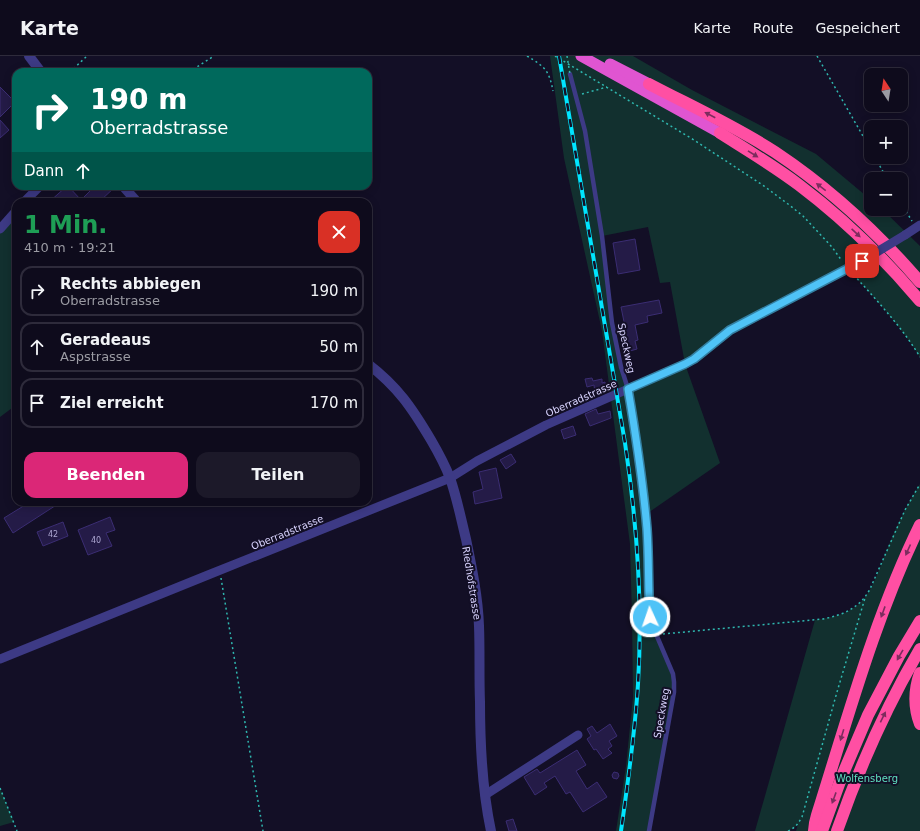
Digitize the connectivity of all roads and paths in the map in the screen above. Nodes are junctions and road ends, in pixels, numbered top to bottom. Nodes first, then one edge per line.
1 (29, 56) edge
2 (87, 56) edge
3 (214, 56) edge
4 (527, 56) edge
5 (555, 56) edge
6 (567, 56) edge
7 (581, 56) edge
8 (595, 56) edge
9 (817, 56) edge
10 (38, 68) edge
11 (74, 68) edge
12 (194, 68) edge
13 (570, 74) joint
14 (649, 84) joint
15 (607, 87) junction
16 (553, 91) dead end
17 (584, 94) dead end
18 (720, 133) joint
19 (864, 138) edge
20 (36, 190) edge
21 (126, 190) edge
22 (28, 198) edge
23 (134, 198) edge
24 (908, 213) edge
25 (12, 215) edge
26 (918, 227) edge
27 (0, 229) edge
28 (901, 261) junction
29 (848, 269) junction
30 (920, 278) edge
31 (920, 282) edge
32 (920, 301) edge
33 (920, 357) edge
34 (372, 367) edge
35 (628, 389) junction
36 (450, 478) junction
37 (920, 484) edge
38 (920, 525) edge
39 (220, 570) junction
40 (866, 596) junction
41 (920, 621) edge
42 (656, 634) junction
43 (920, 649) edge
44 (0, 659) edge
45 (920, 673) edge
46 (920, 724) edge
47 (578, 735) dead end
48 (0, 788) edge
49 (485, 795) junction
50 (17, 831) edge
51 (263, 831) edge
52 (491, 831) edge
53 (648, 831) edge
54 (788, 831) edge
55 (814, 831) edge
56 (822, 831) edge
57 (837, 831) edge

1 - 10 street
2 - 11 path
3 - 12 path
4 - 16 path
5 - 15 path
6 - 13 path, bridge
7 - 18 highway
8 - 14 highway
9 - 19 path
13 - 35 lane, Speckweg
28 -> 14 highway
15 - 17 path
15 - 29 path
18 -> 32 highway
20 - 22 street
21 - 23 street
24 - 26 path
25 - 27 street
26 - 29 street, Oberradstrasse, bridge
28 - 30 highway
28 - 31 highway
29 - 33 path
29 - 35 street, Oberradstrasse
34 - 36 street, Riedhofstrasse
35 - 36 street, Oberradstrasse
35 - 42 lane, Speckweg
36 - 39 street, Oberradstrasse
36 - 49 street, Riedhofstrasse
37 - 40 path
38 -> 55 highway
39 - 44 street, Oberradstrasse
39 - 51 path
40 - 42 path
40 - 54 path
41 -> 56 highway
42 - 53 lane, Speckweg
57 -> 43 highway
45 - 46 highway
47 - 49 street
48 - 50 path
49 - 52 street, Riedhofstrasse

